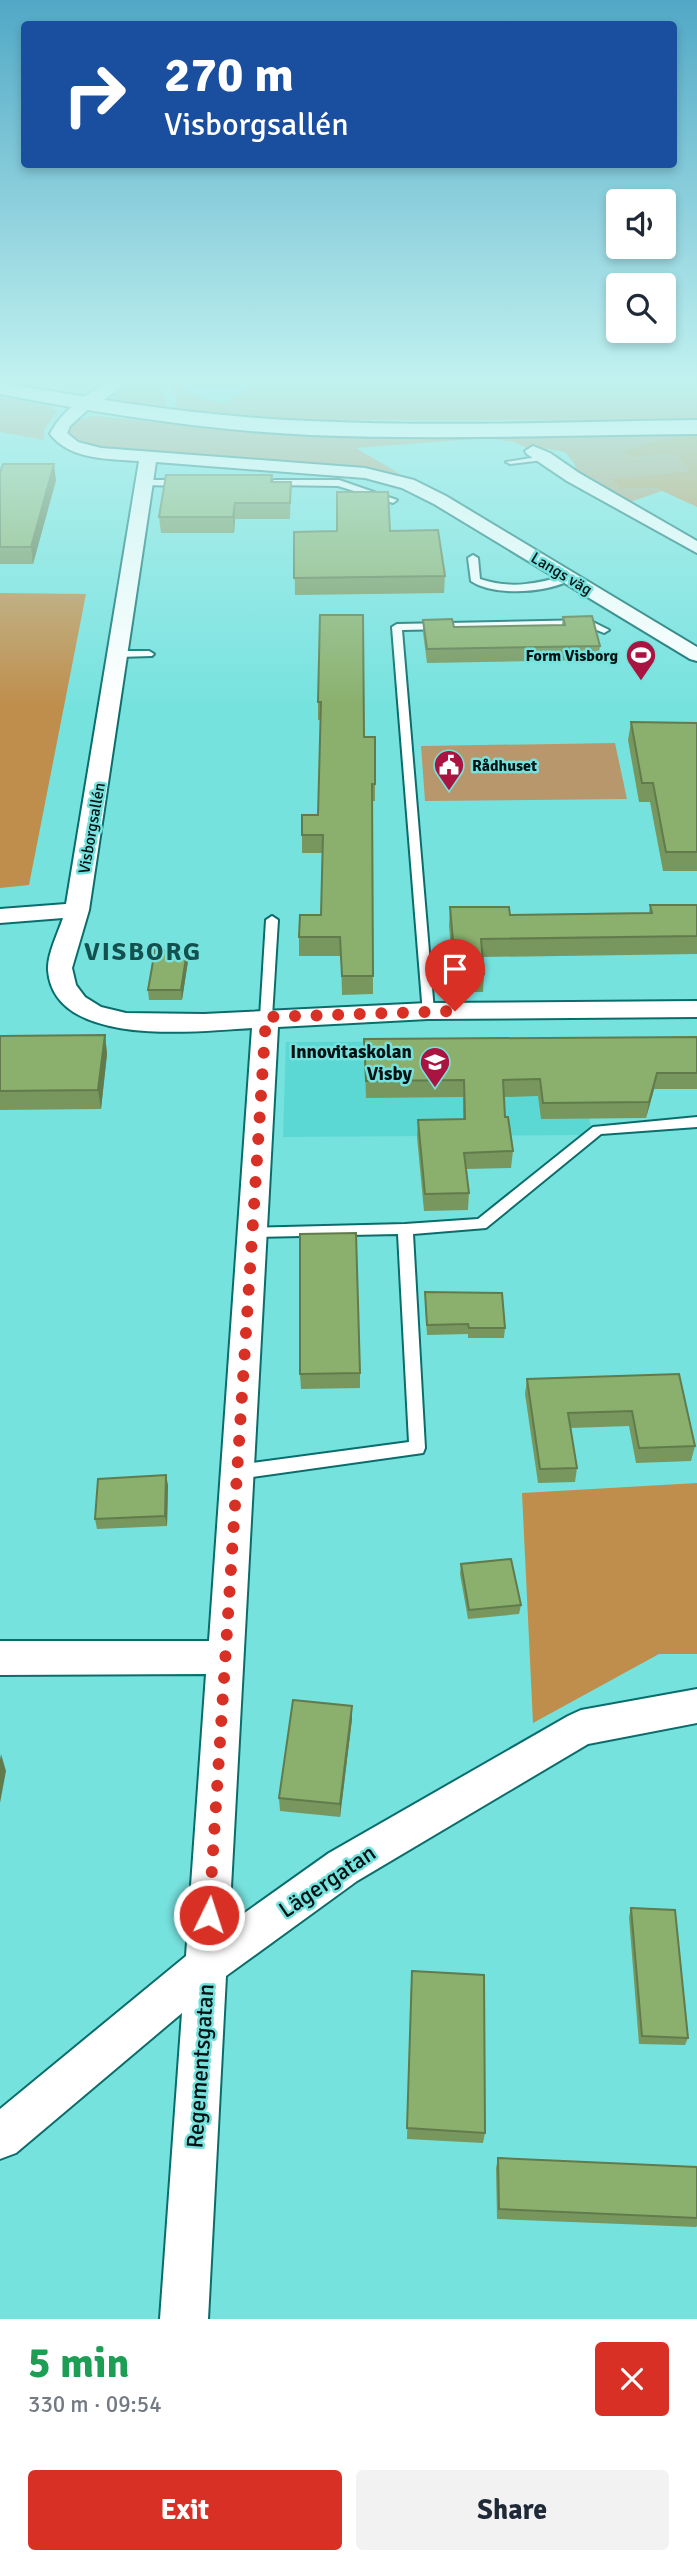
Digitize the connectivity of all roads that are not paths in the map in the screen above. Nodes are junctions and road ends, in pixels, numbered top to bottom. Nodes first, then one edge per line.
1 (142, 488) edge
2 (358, 488) edge
3 (416, 488) edge
4 (592, 488) edge
5 (393, 500) dead end
6 (697, 548) edge
7 (473, 558) dead end
8 (569, 578) junction
9 (697, 629) edge
10 (604, 630) dead end
11 (671, 639) junction
12 (118, 654) junction
13 (149, 654) dead end
14 (697, 655) edge
15 (77, 910) junction
16 (0, 916) edge
17 (272, 920) dead end
18 (697, 1009) edge
19 (428, 1011) junction
20 (266, 1017) junction
21 (697, 1122) edge
22 (405, 1229) junction
23 (253, 1233) junction
24 (238, 1472) junction
25 (226, 1657) junction
26 (0, 1658) edge
27 (697, 1706) edge
28 (206, 1966) junction
29 (0, 2137) edge
30 (184, 2319) edge

1 - 12 street, Visborgsallén
2 - 5 lane
3 - 8 street, Langs väg
4 - 6 street
7 - 8 lane
8 - 11 street, Langs väg
9 - 11 street
10 - 19 lane
11 - 14 street, Langs väg
12 - 13 lane
12 - 15 street, Visborgsallén
15 - 16 street
15 - 20 street, Visborgsallén
17 - 20 lane
18 - 19 street, Visborgsallén
19 - 20 street, Visborgsallén
20 - 23 street, Regementsgatan
21 - 22 lane
22 - 23 lane
22 - 24 lane
23 - 24 street, Regementsgatan
24 - 25 street, Regementsgatan
25 - 26 street
25 - 28 street, Regementsgatan
27 - 28 street, Lägergatan
28 - 29 street, Lägergatan
28 - 30 street, Regementsgatan

